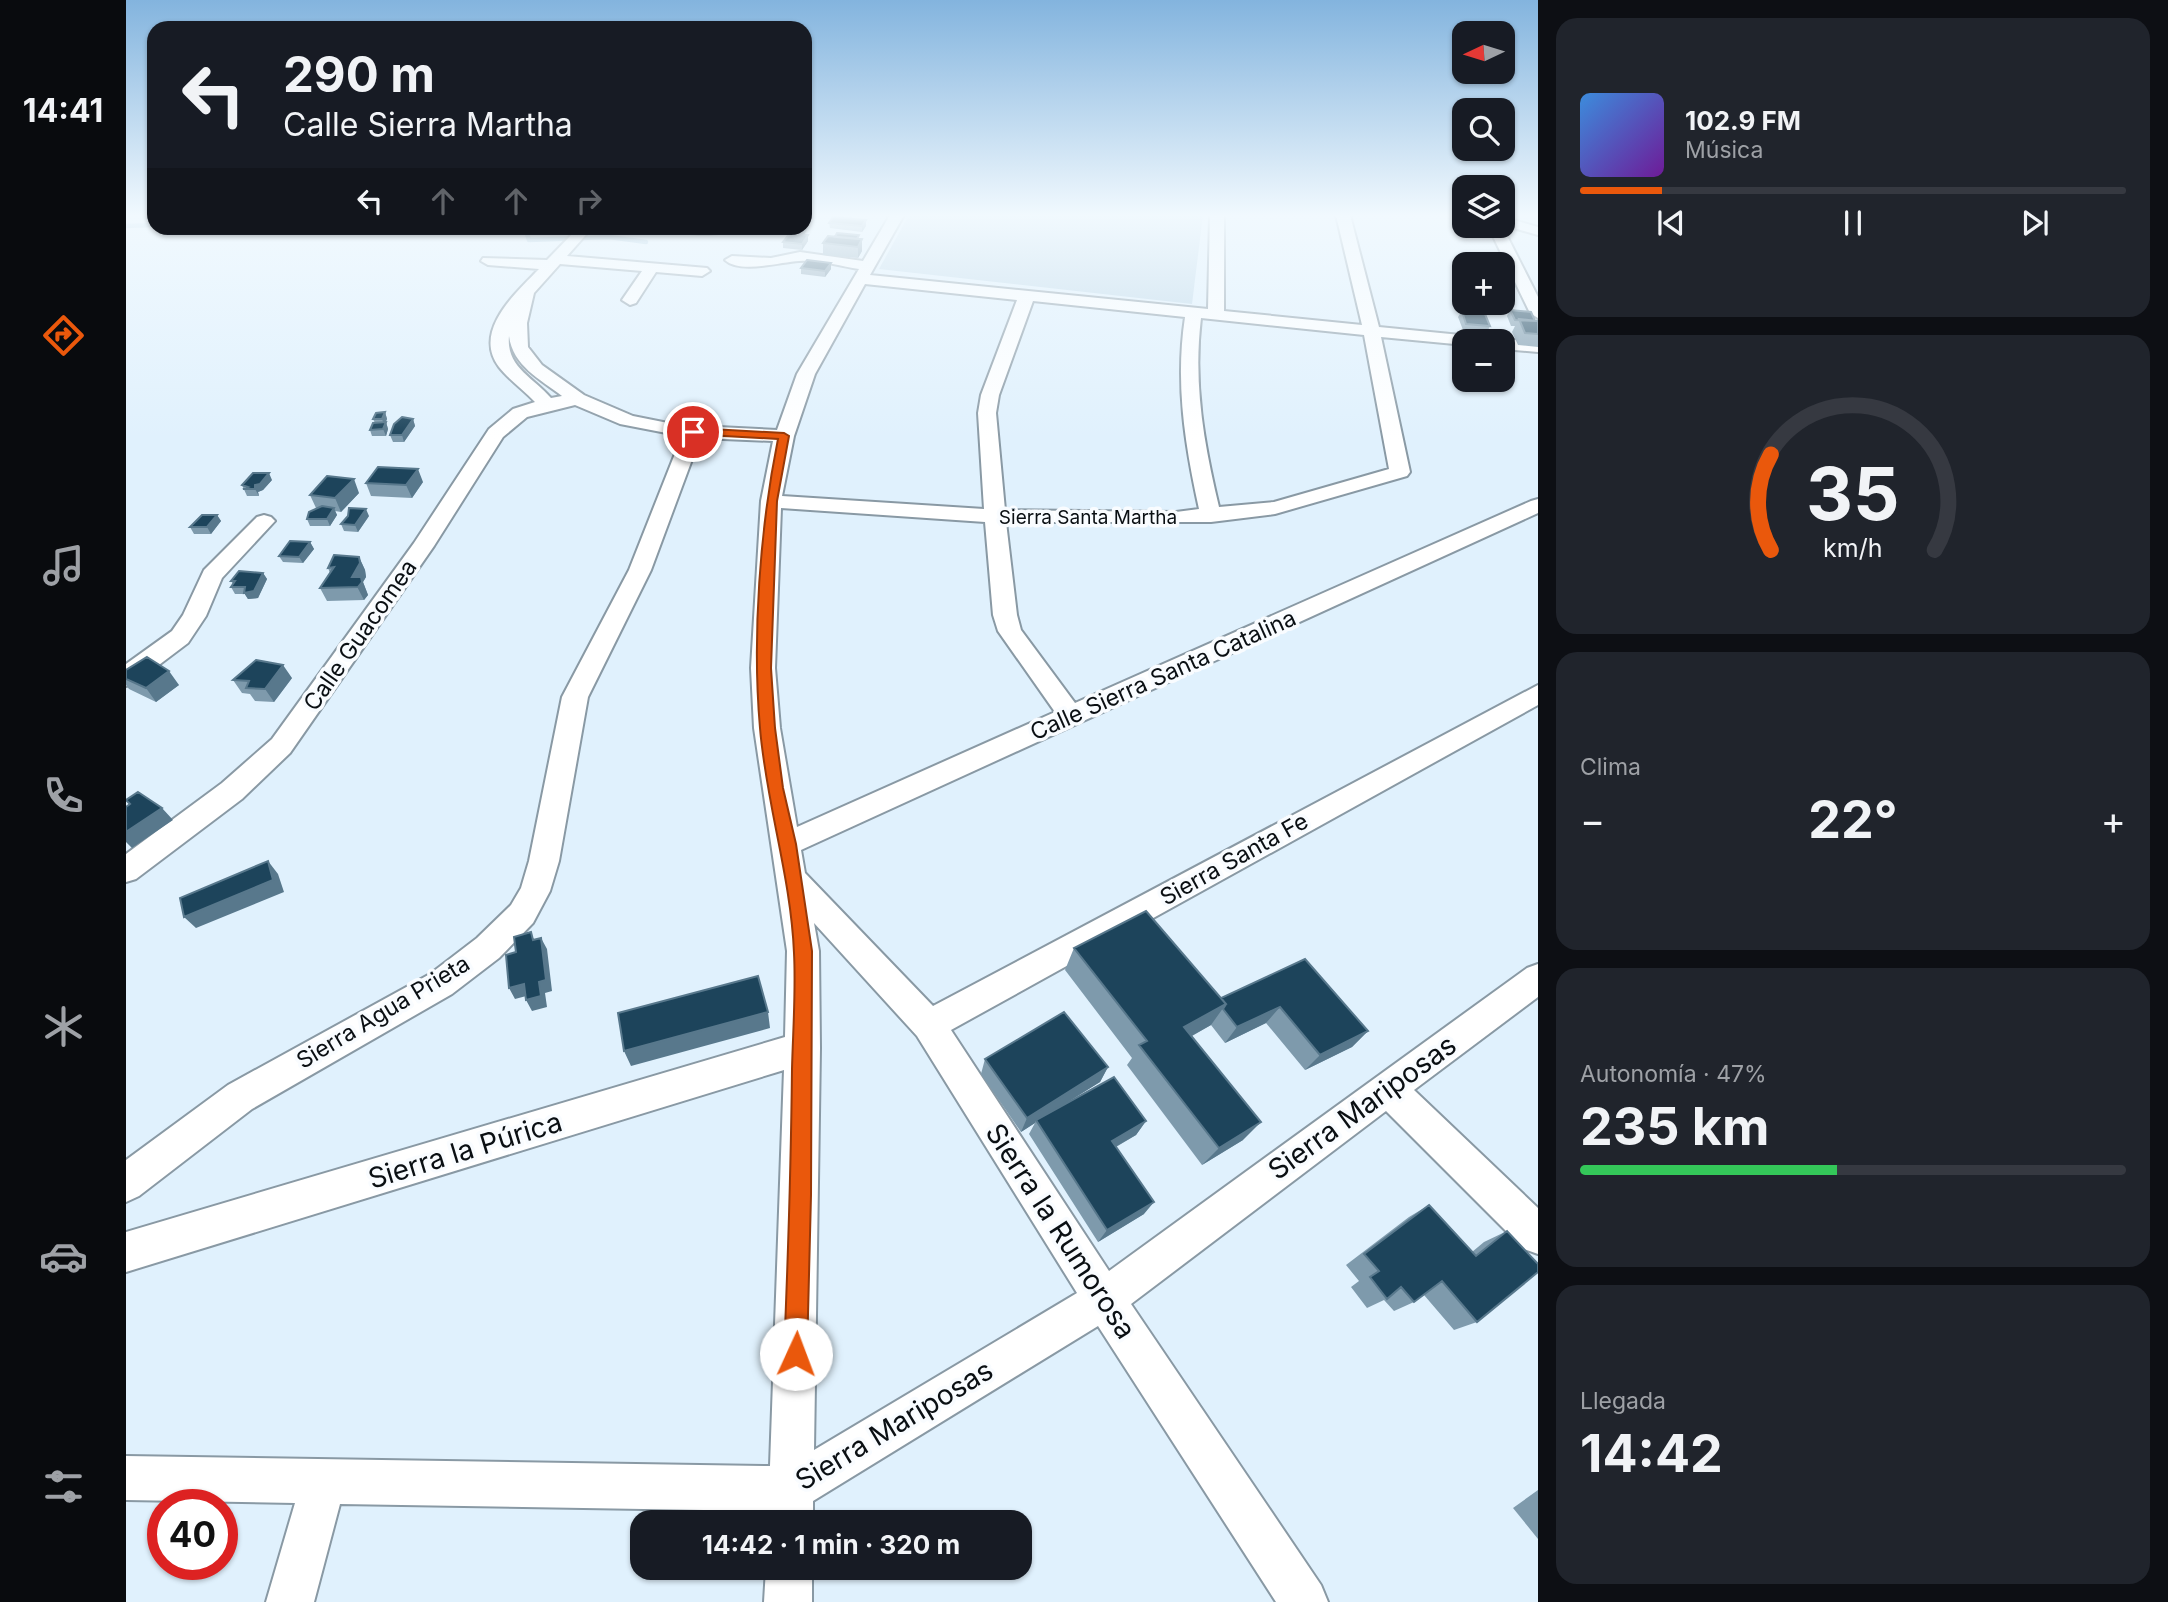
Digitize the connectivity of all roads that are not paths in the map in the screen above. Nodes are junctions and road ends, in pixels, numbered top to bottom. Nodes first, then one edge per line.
1 (529, 290) edge
2 (637, 290) edge
3 (854, 290) edge
4 (990, 290) edge
5 (1216, 290) edge
6 (1362, 290) edge
7 (1527, 290) edge
8 (526, 293) junction
9 (1027, 295) junction
10 (630, 300) dead end
11 (1194, 313) junction
12 (1538, 313) edge
13 (1216, 315) junction
14 (1372, 332) junction
15 (1452, 339) edge
16 (1515, 345) edge
17 (1538, 347) edge
18 (578, 399) junction
19 (547, 404) junction
20 (693, 432) junction
21 (784, 436) junction
22 (771, 501) junction
23 (1538, 505) edge
24 (995, 516) junction
25 (1211, 516) junction
26 (264, 521) dead end
27 (126, 677) edge
28 (1538, 694) edge
29 (1071, 716) junction
30 (790, 862) junction
31 (126, 870) edge
32 (1538, 978) edge
33 (929, 1025) junction
34 (803, 1048) junction
35 (1387, 1088) junction
36 (126, 1183) edge
37 (1538, 1235) edge
38 (126, 1252) edge
39 (1104, 1299) junction
40 (126, 1478) edge
41 (324, 1481) junction
42 (790, 1506) edge
43 (789, 1580) edge
44 (290, 1602) edge
45 (788, 1602) edge
46 (1304, 1602) edge

1 - 8 street
2 - 10 street
3 - 21 street
4 - 9 street
5 - 13 street
6 - 14 street
7 - 12 street
8 - 18 street
8 - 19 street
9 - 11 street
9 - 24 street
11 - 13 street
11 - 25 street
13 - 14 street
14 - 15 street
14 - 25 street, Sierra Santa Martha
16 - 17 street
18 - 19 street, Calle Guacomea
18 - 20 street
19 - 31 street, Calle Guacomea
20 - 21 street
20 - 36 street, Sierra Agua Prieta
21 - 22 street
22 - 24 street, Sierra Santa Martha
22 - 30 street
23 - 29 street, Calle Sierra Santa Catalina
24 - 25 street, Sierra Santa Martha
24 - 29 street
26 - 27 street
28 - 33 street, Sierra Santa Fe
29 - 30 street, Calle Sierra Santa Catalina
30 - 33 street, Sierra la Rumorosa
30 - 34 street
32 - 35 street, Sierra Mariposas
33 - 39 street, Sierra la Rumorosa
34 - 38 street, Sierra la Púrica
34 - 42 street
35 - 37 street
35 - 39 street, Sierra Mariposas
39 - 42 street, Sierra Mariposas
39 - 46 street, Sierra la Rumorosa
40 - 41 street, Sierra Mariposas
41 - 42 street, Sierra Mariposas
41 - 44 street
43 - 45 street

